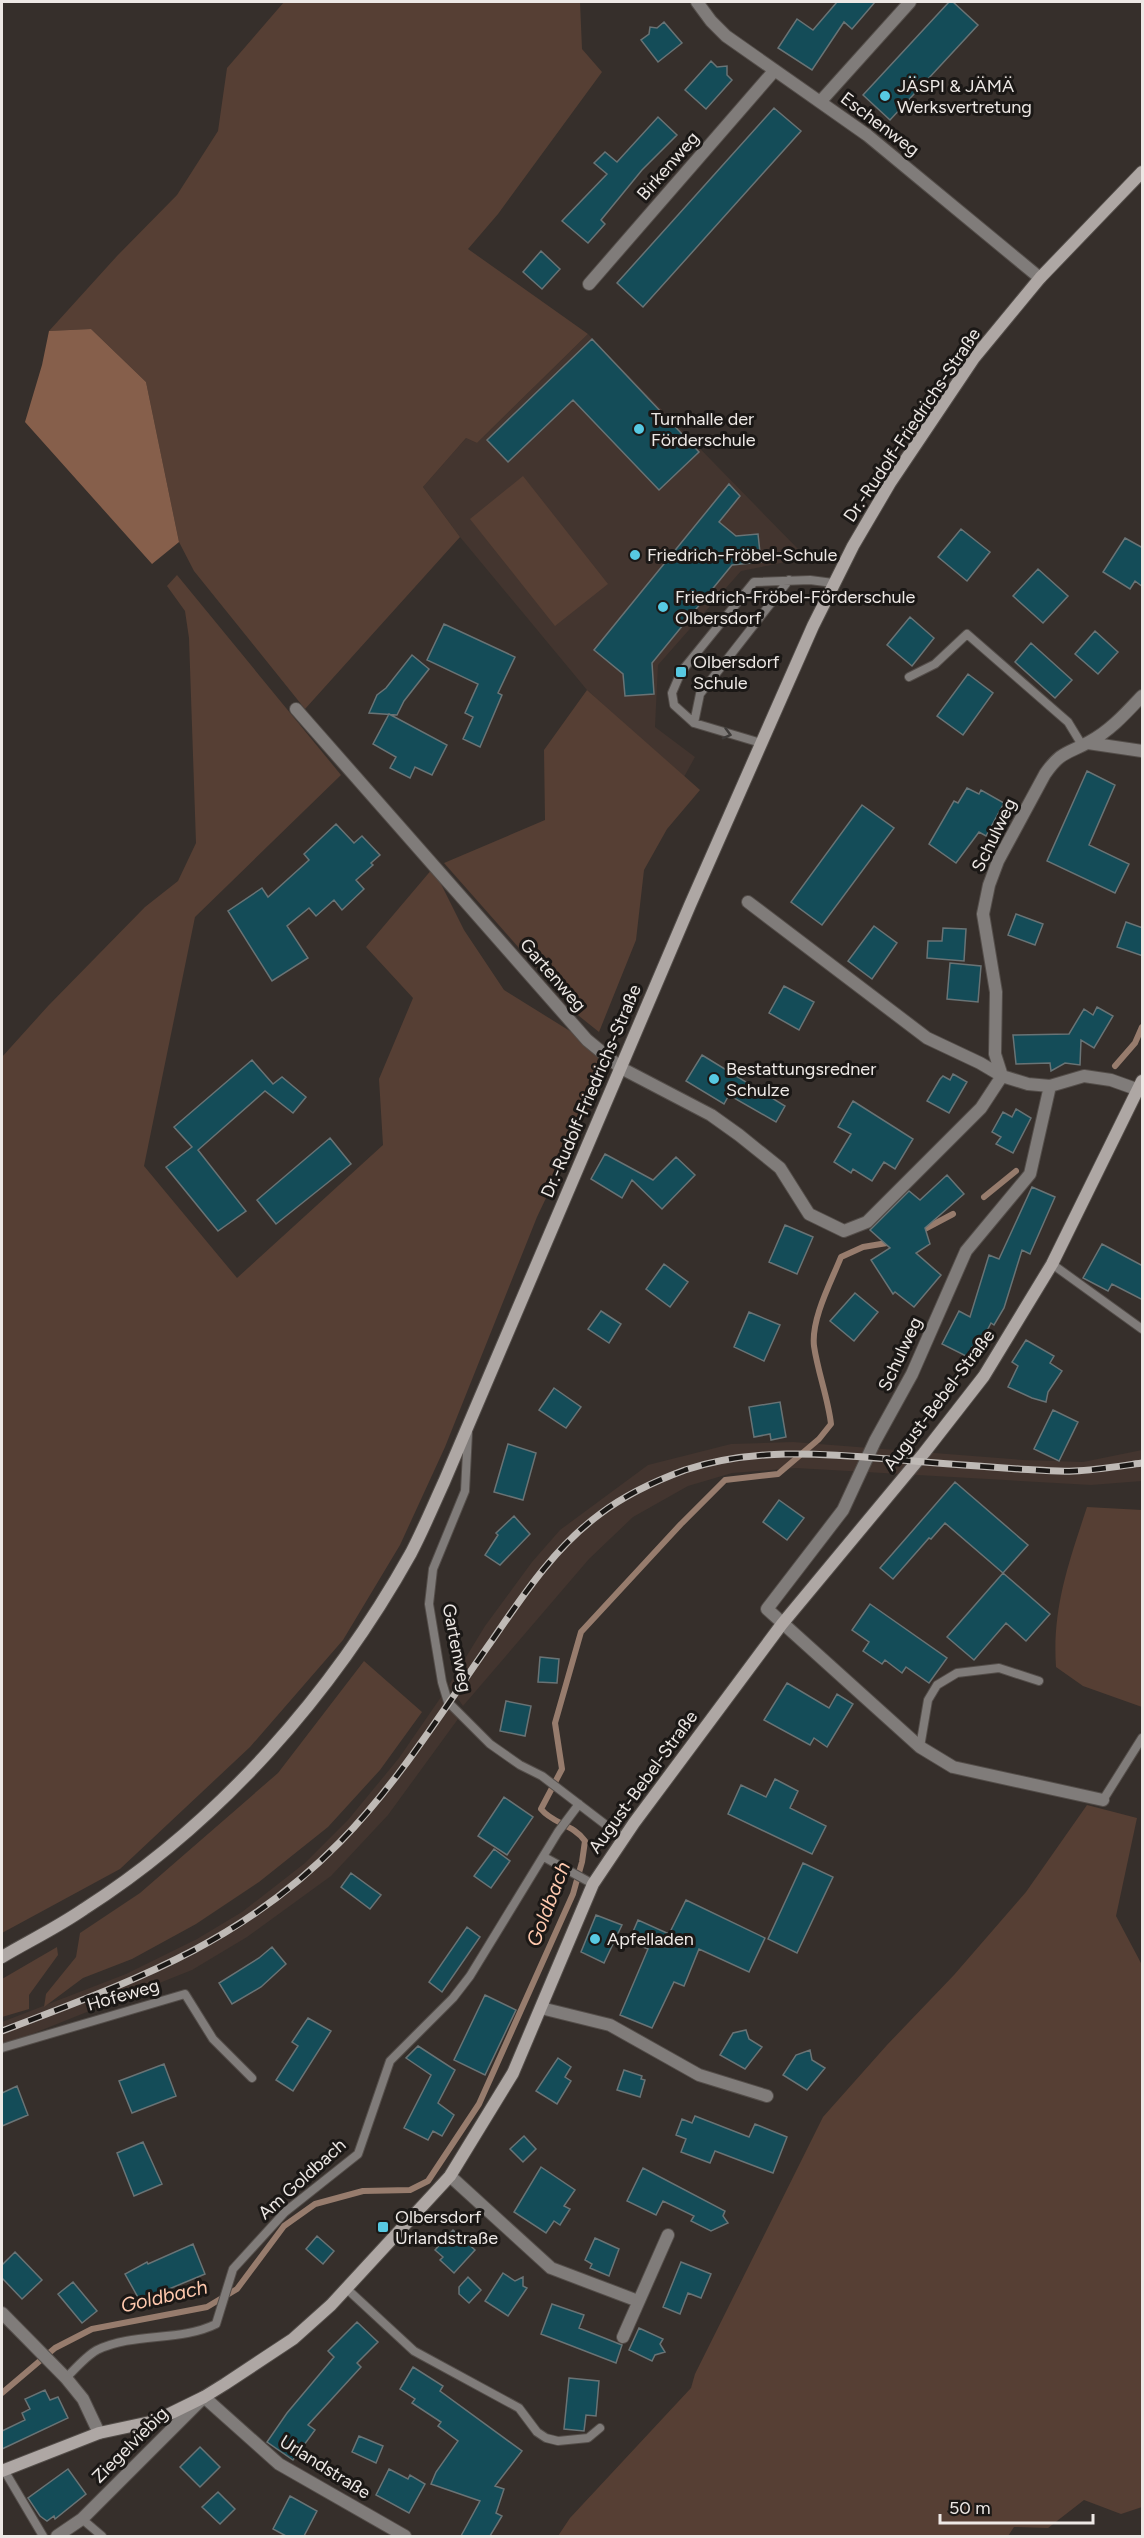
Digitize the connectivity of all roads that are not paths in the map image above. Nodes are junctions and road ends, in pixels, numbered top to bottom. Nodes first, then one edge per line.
1 (697, 2) edge
2 (910, 2) edge
3 (774, 71) junction
4 (820, 102) junction
5 (1143, 172) edge
6 (1040, 278) junction
7 (589, 284) dead end
8 (789, 580) junction
9 (833, 583) junction
10 (909, 677) dead end
11 (1143, 696) edge
12 (296, 709) dead end
13 (694, 723) junction
14 (761, 743) junction
15 (1085, 744) junction
16 (1143, 751) edge
17 (748, 902) dead end
18 (621, 1068) junction
19 (1002, 1076) junction
20 (1141, 1085) edge
21 (1050, 1086) junction
22 (1052, 1264) junction
23 (1143, 1329) edge
24 (468, 1420) junction
25 (782, 1624) junction
26 (1039, 1682) dead end
27 (1143, 1738) edge
28 (920, 1747) junction
29 (1103, 1800) joint
30 (579, 1804) junction
31 (623, 1838) junction
32 (544, 1857) junction
33 (593, 1884) junction
34 (2, 1957) edge
35 (541, 2008) junction
36 (2, 2049) edge
37 (252, 2078) dead end
38 (767, 2096) dead end
39 (450, 2176) junction
40 (668, 2235) dead end
41 (347, 2289) junction
42 (639, 2301) junction
43 (2, 2313) edge
44 (623, 2337) dead end
45 (66, 2378) junction
46 (204, 2397) junction
47 (600, 2428) dead end
48 (99, 2433) junction
49 (3, 2470) edge
50 (82, 2519) junction
51 (43, 2536) edge
52 (57, 2536) edge
53 (102, 2536) edge
54 (405, 2536) edge

1 - 3 street, Eschenweg
2 - 4 street
3 - 4 street, Eschenweg
3 - 7 street, Birkenweg
4 - 6 street, Eschenweg
5 - 6 main road, Dr.-Rudolf-Friedrichs-Straße
6 - 9 main road, Dr.-Rudolf-Friedrichs-Straße
8 - 9 lane
8 - 13 lane
8 - 13 lane
9 - 14 main road, Dr.-Rudolf-Friedrichs-Straße
10 - 15 lane
11 - 15 street, Schulweg
12 - 18 street, Gartenweg
13 -> 14 lane
14 - 18 main road, Dr.-Rudolf-Friedrichs-Straße
15 - 16 street
15 - 19 street, Schulweg
17 - 19 street
18 - 19 street, Gartenweg
18 - 24 main road, Dr.-Rudolf-Friedrichs-Straße
19 - 21 street
20 - 21 street
20 - 22 main road, August-Bebel-Straße
21 - 25 street, Schulweg
22 - 23 lane
22 - 25 main road, August-Bebel-Straße
24 - 30 lane, Gartenweg
24 - 34 main road, Dr.-Rudolf-Friedrichs-Straße
25 - 28 street
25 - 31 main road, August-Bebel-Straße
26 - 28 lane
27 - 29 lane
28 - 29 street
30 - 31 lane, Gartenweg
30 - 32 lane, Am Goldbach
31 - 33 main road, August-Bebel-Straße
32 - 33 lane
32 - 45 lane, Am Goldbach
33 - 35 main road, August-Bebel-Straße
35 - 38 street
35 - 39 main road, August-Bebel-Straße
36 - 37 lane, Hofeweg
39 - 41 main road, August-Bebel-Straße
39 - 42 street
40 - 42 street
41 - 46 main road, August-Bebel-Straße
41 - 47 lane
42 - 44 street
43 - 45 street
45 - 48 street
46 - 48 main road, August-Bebel-Straße
46 - 50 street, Ziegelviebig
46 - 54 street, Urlandstraße
48 - 49 main road, August-Bebel-Straße
49 - 51 lane
50 - 52 street, Ziegelviebig
50 - 53 lane

